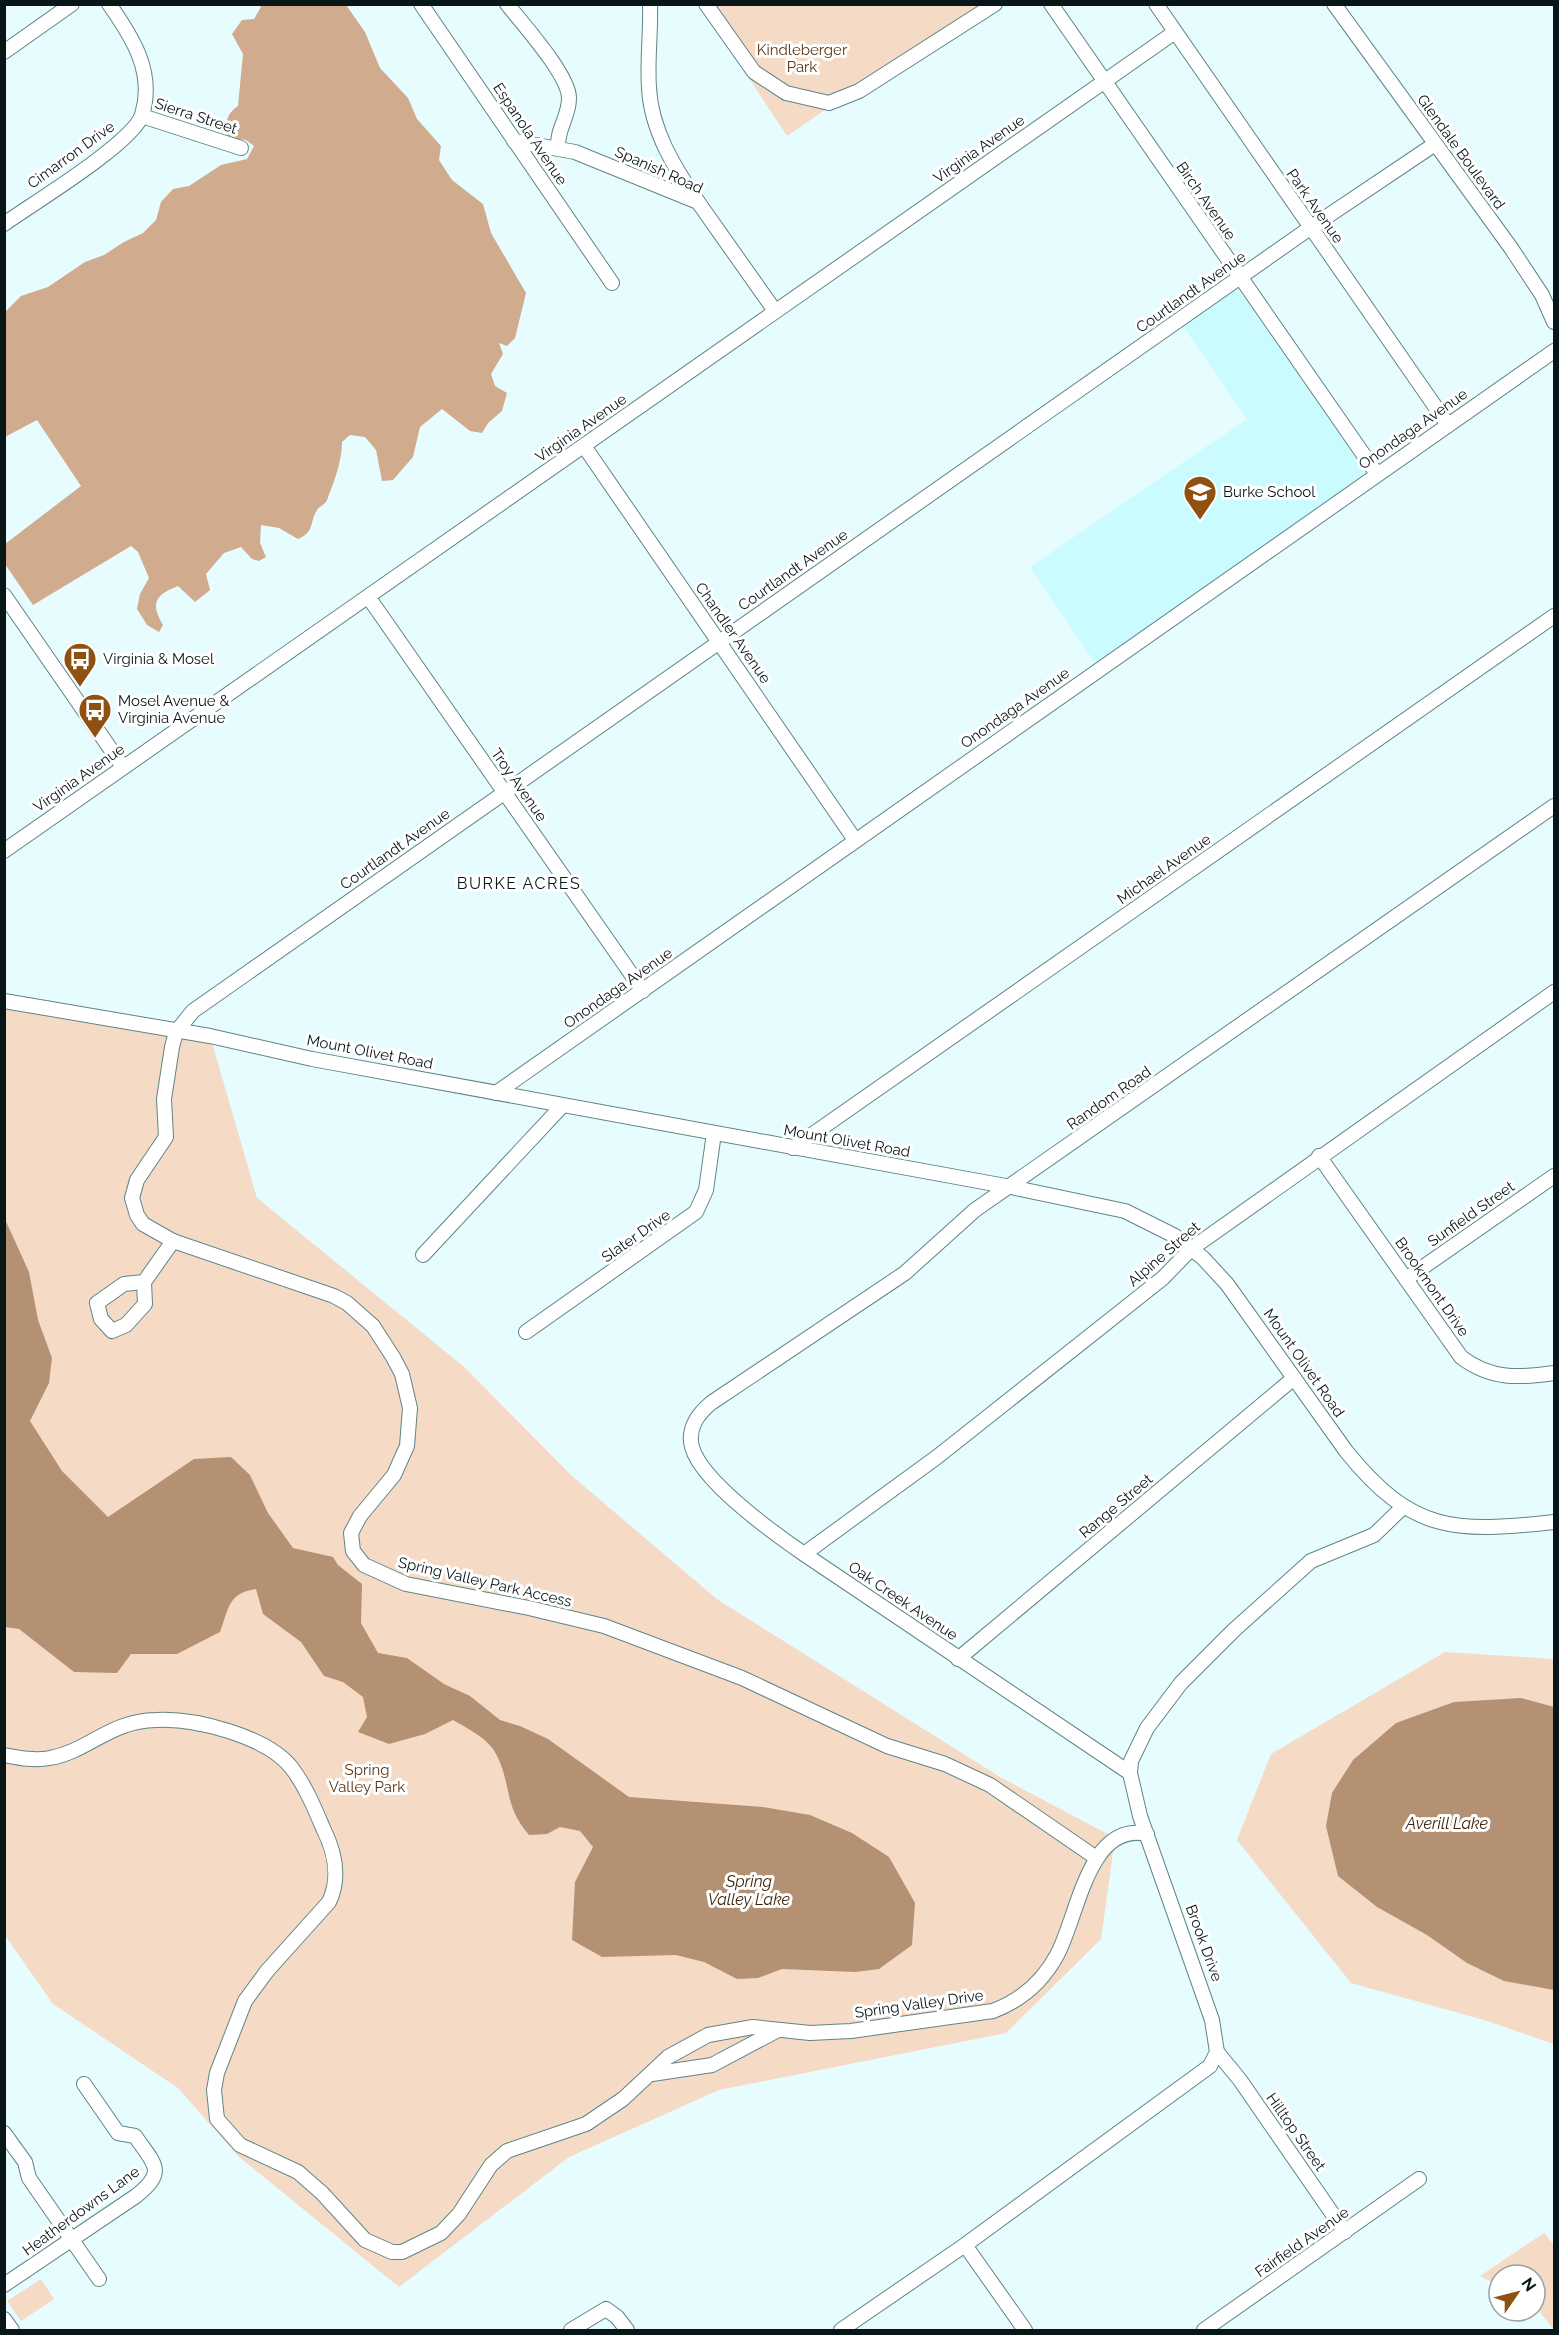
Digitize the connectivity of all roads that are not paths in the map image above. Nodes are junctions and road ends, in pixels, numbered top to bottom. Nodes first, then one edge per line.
1 (72, 4) edge
2 (109, 4) edge
3 (421, 4) edge
4 (507, 4) edge
5 (650, 4) edge
6 (706, 4) edge
7 (995, 4) edge
8 (1051, 4) edge
9 (1156, 4) edge
10 (1334, 4) edge
11 (1175, 32) junction
12 (4, 52) edge
13 (1104, 82) junction
14 (142, 116) junction
15 (514, 141) junction
16 (1435, 144) junction
17 (241, 148) dead end
18 (558, 148) junction
19 (698, 202) junction
20 (4, 224) edge
21 (1310, 228) junction
22 (1240, 278) junction
23 (612, 283) dead end
24 (775, 311) junction
25 (1554, 322) edge
26 (1554, 351) edge
27 (1448, 425) junction
28 (584, 446) junction
29 (1377, 474) junction
30 (4, 595) edge
31 (369, 598) junction
32 (1554, 616) edge
33 (719, 641) junction
34 (123, 767) junction
35 (504, 792) junction
36 (1554, 806) edge
37 (855, 840) junction
38 (4, 850) edge
39 (643, 991) junction
40 (1554, 992) edge
41 (4, 1001) edge
42 (176, 1032) junction
43 (496, 1094) junction
44 (562, 1106) junction
45 (714, 1133) junction
46 (793, 1148) junction
47 (1319, 1156) junction
48 (1554, 1176) edge
49 (1011, 1186) junction
50 (173, 1241) junction
51 (1191, 1249) junction
52 (423, 1255) dead end
53 (1406, 1279) junction
54 (144, 1282) dead end
55 (526, 1332) dead end
56 (1554, 1373) edge
57 (1294, 1378) junction
58 (692, 1427) joint
59 (1403, 1507) junction
60 (1554, 1522) edge
61 (804, 1554) junction
62 (958, 1659) junction
63 (4, 1755) edge
64 (1130, 1773) junction
65 (1147, 1834) junction
66 (1095, 1857) junction
67 (778, 2030) junction
68 (1217, 2052) junction
69 (652, 2074) junction
70 (84, 2084) dead end
71 (4, 2133) edge
72 (1419, 2179) dead end
73 (1345, 2232) junction
74 (71, 2239) junction
75 (965, 2245) junction
76 (99, 2279) dead end
77 (4, 2285) edge
78 (4, 2319) edge
79 (12, 2331) edge
80 (571, 2331) edge
81 (627, 2331) edge
82 (841, 2331) edge
83 (1025, 2331) edge
84 (1204, 2331) edge

1 - 12 street
2 - 14 street
3 - 15 street, Espanola Avenue
4 - 18 street
5 - 19 street
6 - 7 street
8 - 13 street, Birch Avenue
9 - 11 street, Park Avenue
10 - 16 street, Glendale Boulevard
11 - 13 street, Virginia Avenue
11 - 21 street, Park Avenue
13 - 22 street, Birch Avenue
13 - 24 street, Virginia Avenue
14 - 17 street, Sierra Street
14 - 20 street, Cimarron Drive
15 - 18 street, Spanish Road
15 - 23 street, Espanola Avenue
16 - 21 street, Courtlandt Avenue
16 - 25 street, Glendale Boulevard
18 - 19 street, Spanish Road
19 - 24 street, Spanish Road
21 - 22 street, Courtlandt Avenue
21 - 27 street, Park Avenue
22 - 29 street, Birch Avenue
22 - 33 street, Courtlandt Avenue
24 - 28 street, Virginia Avenue
26 - 27 street, Onondaga Avenue
27 - 29 street, Onondaga Avenue
28 - 31 street, Virginia Avenue
28 - 33 street, Chandler Avenue
29 - 37 street, Onondaga Avenue
30 - 34 street
31 - 34 street, Virginia Avenue
31 - 35 street, Troy Avenue
32 - 46 street, Michael Avenue
33 - 35 street, Courtlandt Avenue
33 - 37 street, Chandler Avenue
34 - 38 street, Virginia Avenue
35 - 39 street, Troy Avenue
35 - 42 street, Courtlandt Avenue
36 - 49 street, Random Road
37 - 39 street, Onondaga Avenue
39 - 43 street, Onondaga Avenue
40 - 47 street, Alpine Street
41 - 42 street, Mount Olivet Road
42 - 43 street, Mount Olivet Road
42 - 50 street, Spring Valley Park Access
43 - 44 street, Mount Olivet Road
44 - 45 street, Mount Olivet Road
44 - 52 street
45 - 46 street, Mount Olivet Road
45 - 55 street, Slater Drive
46 - 49 street, Mount Olivet Road
47 - 51 street, Alpine Street
47 - 53 street, Brookmont Drive
48 - 53 street, Sunfield Street
49 - 51 street, Mount Olivet Road
49 - 58 street, Random Road
50 - 54 street
50 - 66 street, Spring Valley Park Access
51 - 57 street, Mount Olivet Road
51 - 61 street, Alpine Street
53 - 56 street, Brookmont Drive
57 - 59 street, Mount Olivet Road
57 - 62 street, Range Street
58 - 61 street, Oak Creek Avenue
59 - 60 street, Mount Olivet Road
59 - 64 street
61 - 62 street, Oak Creek Avenue
62 - 64 street, Oak Creek Avenue
63 - 69 street, Spring Valley Drive
64 - 65 street, Brook Drive
65 - 66 street, Spring Valley Drive
65 - 68 street, Brook Drive
66 - 67 street, Spring Valley Drive
67 - 69 street, Spring Valley Drive
67 - 69 street, Spring Valley Drive
68 - 73 street, Hilltop Street
68 - 75 street
70 - 74 street, Heatherdowns Lane
71 - 74 street
72 - 73 street, Fairfield Avenue
73 - 84 street, Fairfield Avenue
74 - 76 street
74 - 77 street, Heatherdowns Lane
75 - 82 street
75 - 83 street
78 - 79 street
80 - 81 street

